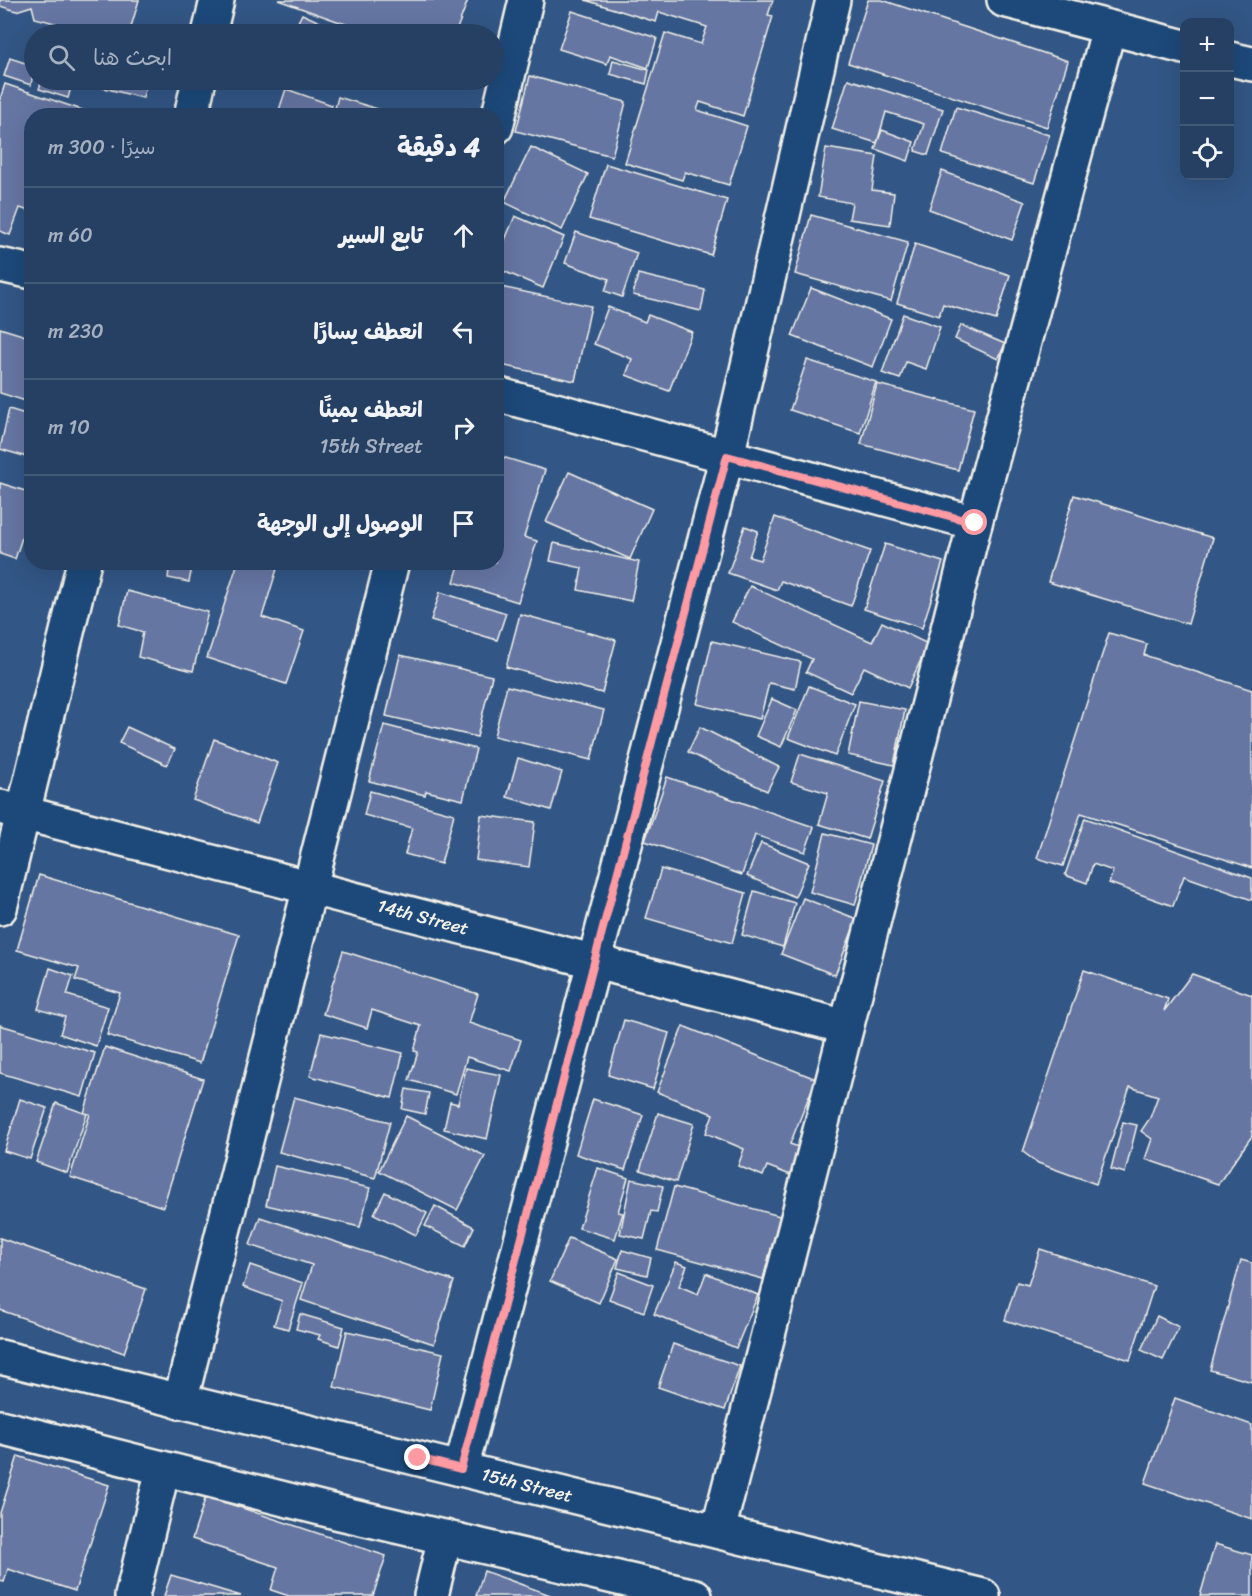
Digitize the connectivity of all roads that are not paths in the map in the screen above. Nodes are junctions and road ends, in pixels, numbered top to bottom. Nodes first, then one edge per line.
1 (217, 0) edge
2 (526, 0) edge
3 (833, 0) edge
4 (1004, 0) edge
5 (211, 24) edge
6 (1109, 28) junction
7 (1180, 46) edge
8 (1234, 60) edge
9 (1252, 64) edge
10 (196, 90) edge
11 (192, 108) edge
12 (500, 108) edge
13 (0, 265) edge
14 (24, 271) edge
15 (504, 396) edge
16 (727, 456) junction
17 (975, 523) junction
18 (82, 570) edge
19 (390, 570) edge
20 (12, 809) edge
21 (310, 887) junction
22 (0, 908) edge
23 (594, 961) junction
24 (846, 1027) junction
25 (0, 1357) edge
26 (180, 1402) junction
27 (0, 1427) edge
28 (163, 1468) junction
29 (461, 1469) junction
30 (718, 1531) junction
31 (445, 1538) junction
32 (132, 1596) edge
33 (431, 1596) edge
34 (695, 1596) edge
35 (984, 1596) edge

1 - 5 street
2 - 12 street
3 - 16 street
4 - 6 street
6 - 7 street
6 - 17 street
8 - 9 street
10 - 11 street
13 - 14 street
15 - 16 street
16 - 17 street
16 - 23 street
17 - 24 street
18 - 20 street
19 - 21 street
20 - 21 street, 14th Street
20 - 22 street
21 - 23 street, 14th Street
21 - 26 street
23 - 24 street, 14th Street
23 - 29 street
24 - 30 street
25 - 26 street, 15th Street
26 - 29 street, 15th Street
27 - 28 street
28 - 31 street
28 - 32 street
29 - 30 street, 15th Street
30 - 35 street, 15th Street
31 - 33 street
31 - 34 street

